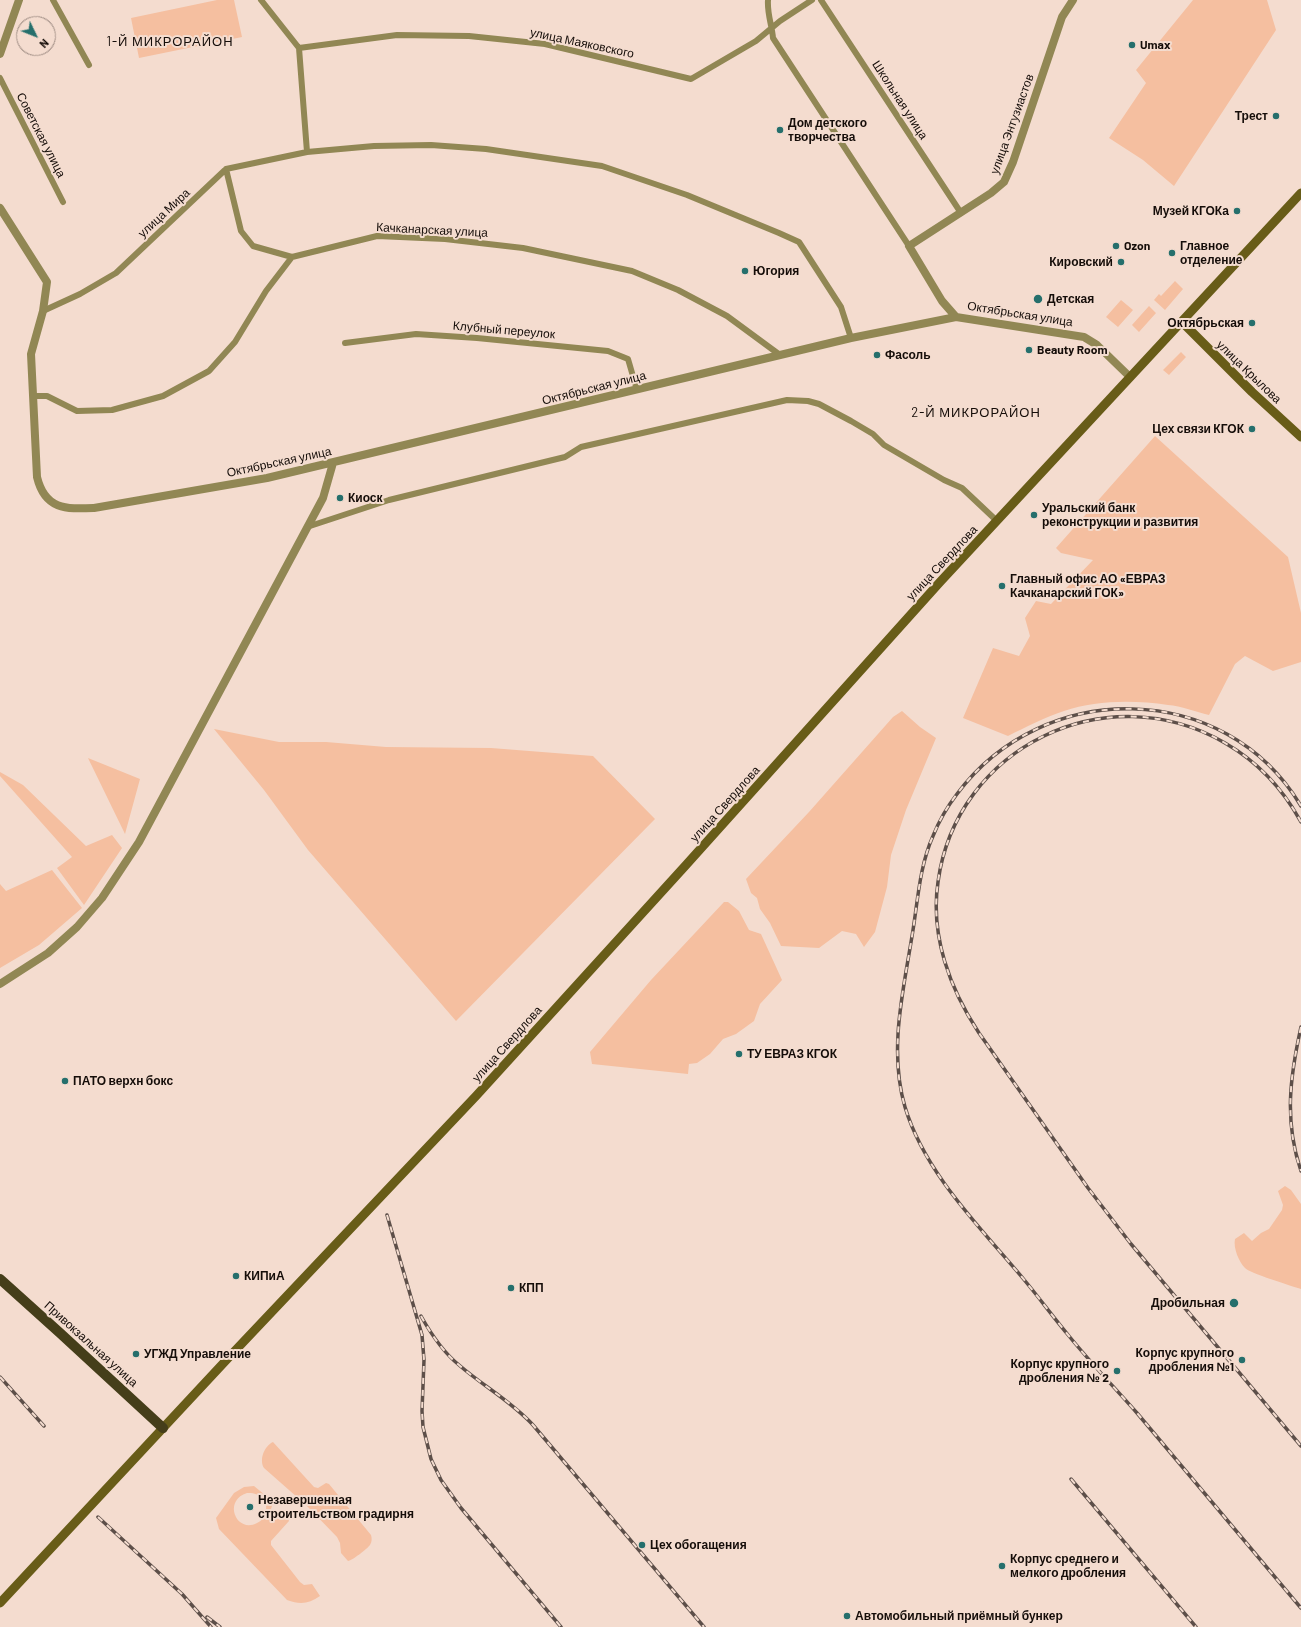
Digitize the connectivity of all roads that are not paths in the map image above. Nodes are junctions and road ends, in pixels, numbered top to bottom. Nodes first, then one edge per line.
1 (19, 0) edge
2 (53, 0) edge
3 (261, 0) edge
4 (768, 0) edge
5 (812, 0) edge
6 (822, 0) edge
7 (1073, 0) edge
8 (772, 28) junction
9 (299, 48) junction
10 (0, 54) edge
11 (89, 65) dead end
12 (0, 78) edge
13 (307, 152) junction
14 (226, 168) junction
15 (1301, 193) edge
16 (63, 202) dead end
17 (0, 208) edge
18 (961, 213) junction
19 (909, 246) junction
20 (292, 257) junction
21 (43, 311) junction
22 (956, 316) junction
23 (1182, 322) junction
24 (851, 338) junction
25 (345, 343) dead end
26 (780, 355) junction
27 (1130, 377) junction
28 (637, 390) junction
29 (33, 396) junction
30 (1301, 437) edge
31 (333, 463) junction
32 (997, 521) junction
33 (307, 527) junction
34 (0, 984) edge
35 (0, 1279) edge
36 (163, 1428) junction
37 (0, 1603) edge

1 - 10 street
2 - 11 street
3 - 9 street
4 - 8 street
5 - 8 street, улица Маяковского
6 - 18 street, Школьная улица
7 - 18 street, улица Энтузиастов
8 - 9 street, улица Маяковского
8 - 19 street
9 - 13 street
12 - 16 street, Советская улица
13 - 14 street
13 - 24 street
14 - 20 street
14 - 21 street, улица Мира
15 - 23 main road, улица Свердлова
17 - 21 street
18 - 19 street, улица Энтузиастов
19 - 22 street
20 - 26 street, Качканарская улица
20 - 29 street
21 - 29 street
22 - 24 street, Октябрьская улица
22 - 27 street, Октябрьская улица
23 - 27 main road, улица Свердлова
23 - 30 main road, улица Крылова
24 - 26 street, Октябрьская улица
25 - 28 street, Клубный переулок
26 - 28 street, Октябрьская улица
27 - 32 main road, улица Свердлова
28 - 31 street, Октябрьская улица
29 - 31 street, Октябрьская улица
31 - 33 street
32 - 33 street
32 - 36 main road, улица Свердлова
33 - 34 street
35 - 36 main road, Привокзальная улица
36 - 37 main road, улица Свердлова

